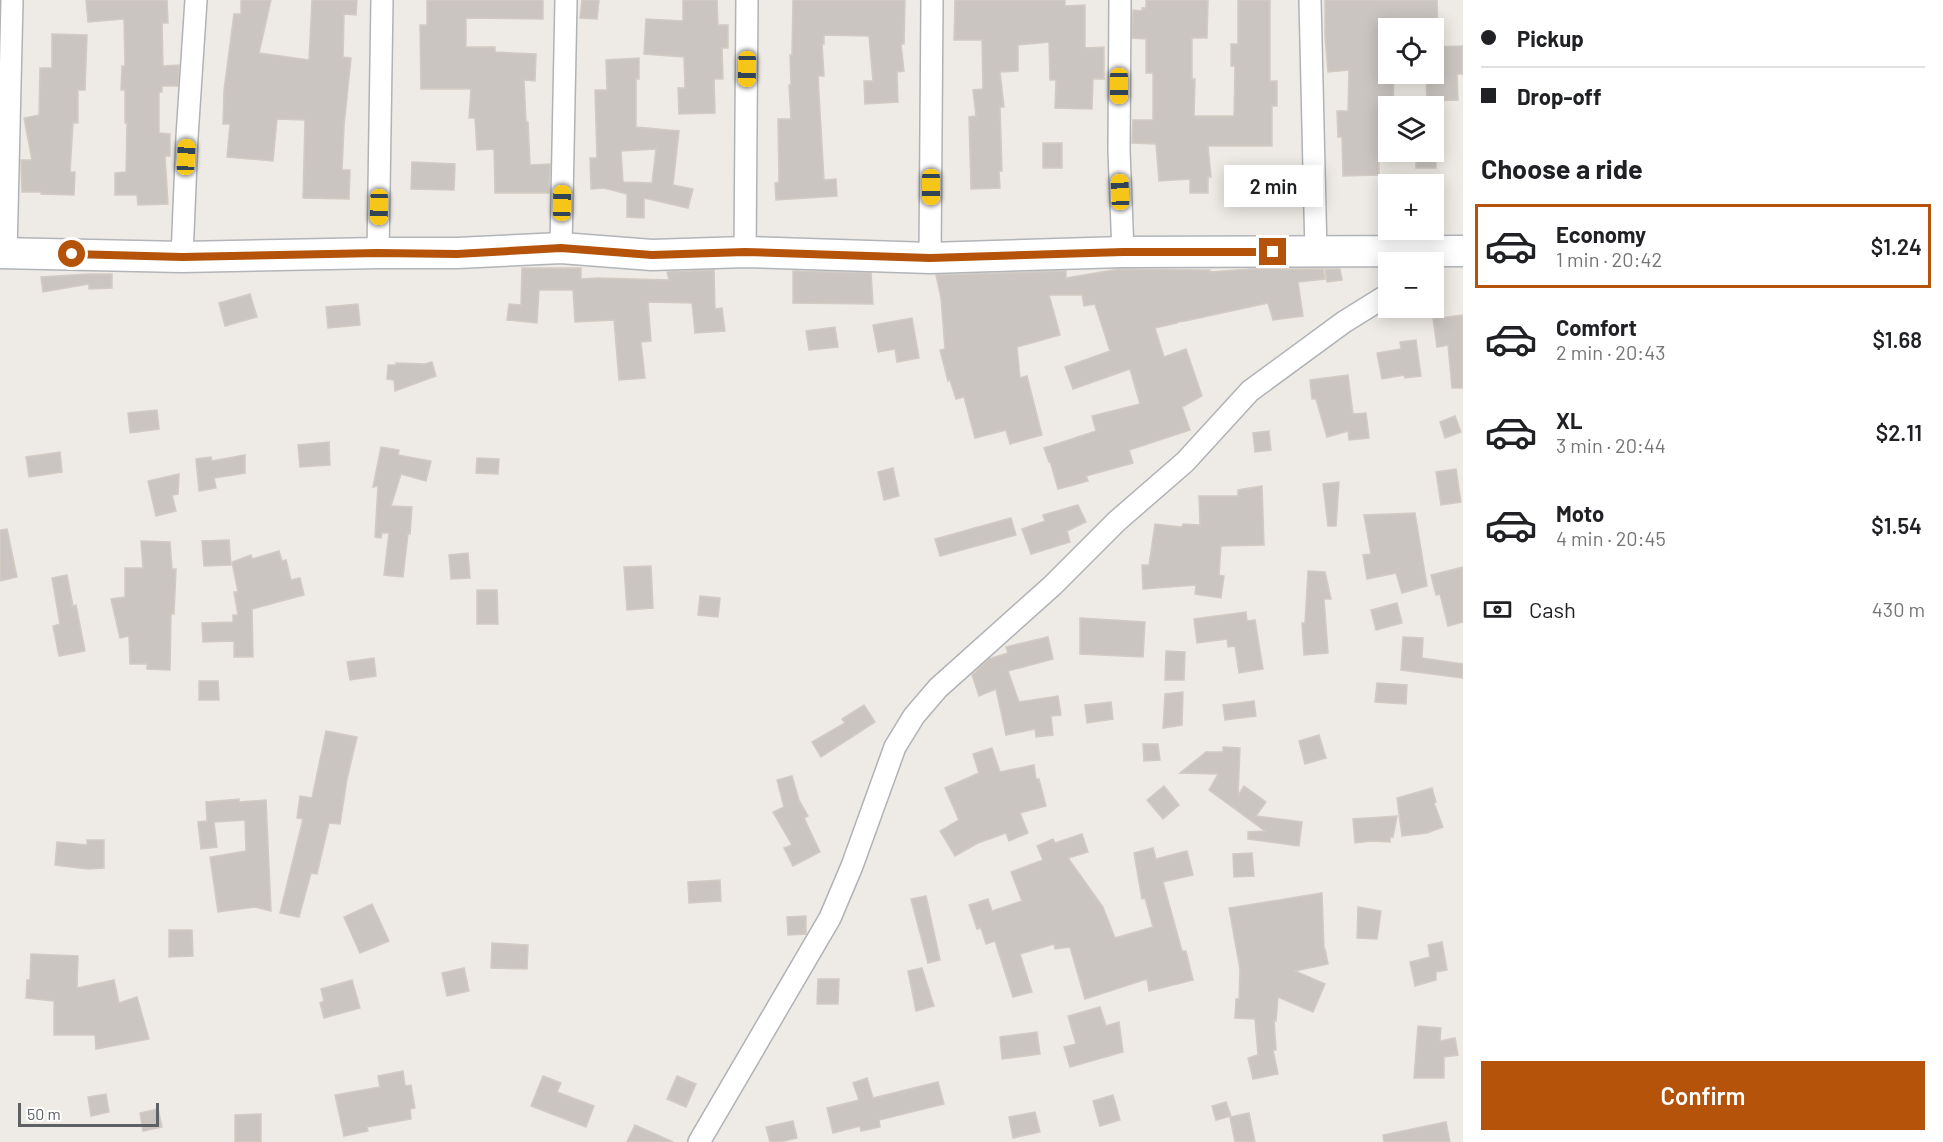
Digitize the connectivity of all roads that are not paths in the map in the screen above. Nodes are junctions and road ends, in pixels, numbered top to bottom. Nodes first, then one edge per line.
1 (12, 0) edge
2 (196, 0) edge
3 (382, 0) edge
4 (566, 0) edge
5 (747, 0) edge
6 (932, 0) edge
7 (1120, 0) edge
8 (1310, 0) edge
9 (561, 248) junction
10 (1463, 251) edge
11 (745, 252) junction
12 (1123, 252) junction
13 (3, 253) edge
14 (378, 253) junction
15 (1316, 253) junction
16 (182, 257) junction
17 (930, 258) junction
18 (1444, 262) edge
19 (1378, 301) edge
20 (699, 1142) edge

1 - 13 street
2 - 16 street
3 - 14 street
4 - 9 street
5 - 11 street
6 - 17 street
7 - 12 street
8 - 15 street
9 - 11 street
9 - 14 street
10 - 15 street
10 - 18 street
11 - 17 street
12 - 15 street
12 - 17 street
13 - 16 street
14 - 16 street
19 - 20 street

